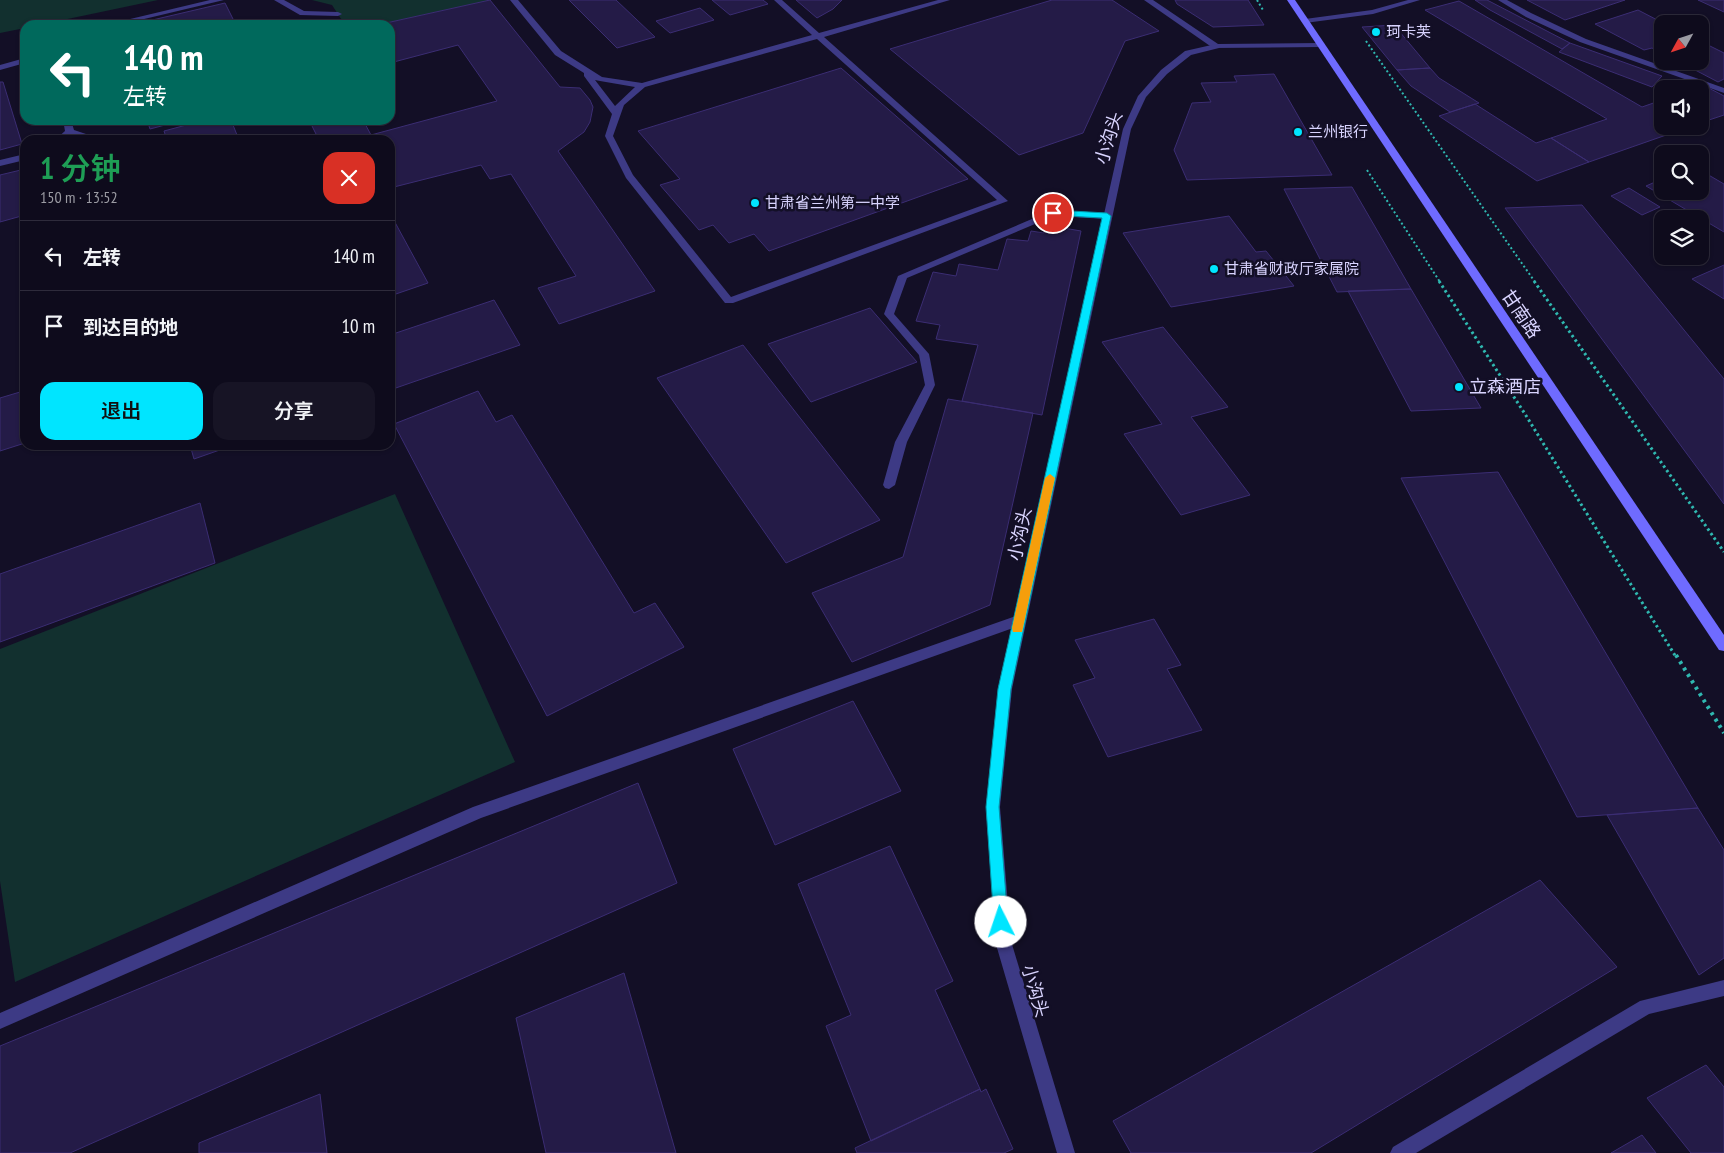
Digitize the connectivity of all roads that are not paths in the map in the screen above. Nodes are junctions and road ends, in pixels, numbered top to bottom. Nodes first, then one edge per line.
1 (220, 0) edge
2 (278, 0) edge
3 (514, 0) edge
4 (778, 0) edge
5 (946, 0) edge
6 (1148, 0) edge
7 (1291, 0) edge
8 (1416, 0) edge
9 (1502, 0) edge
10 (338, 14) dead end
11 (131, 20) edge
12 (1305, 21) junction
13 (818, 36) junction
14 (1321, 44) junction
15 (1216, 46) junction
16 (20, 64) edge
17 (0, 68) edge
18 (582, 68) junction
19 (642, 85) junction
20 (1724, 91) edge
21 (617, 114) junction
22 (68, 125) edge
23 (70, 132) junction
24 (66, 135) edge
25 (81, 135) edge
26 (20, 157) edge
27 (0, 163) edge
28 (1107, 216) junction
29 (889, 485) dead end
30 (1019, 620) junction
31 (1723, 642) edge
32 (1724, 988) edge
33 (0, 1020) edge
34 (1066, 1153) edge
35 (1398, 1153) edge

1 - 11 street
2 - 10 street
3 - 18 street
4 - 13 street
5 - 13 street
6 - 15 street
7 - 12 street, 甘南路
8 - 12 street
9 - 20 street
12 - 14 street, 甘南路
13 - 19 street
13 - 21 street
14 - 15 street, 小沟头
14 - 31 street, 甘南路
15 - 28 street, 小沟头
16 - 17 street
18 - 19 street
18 - 21 street
19 - 21 street
22 - 23 street
23 - 24 street
23 - 25 street
26 - 27 street
28 - 29 street
28 - 30 street, 小沟头
30 - 33 street
30 - 34 street, 小沟头
32 - 35 street

